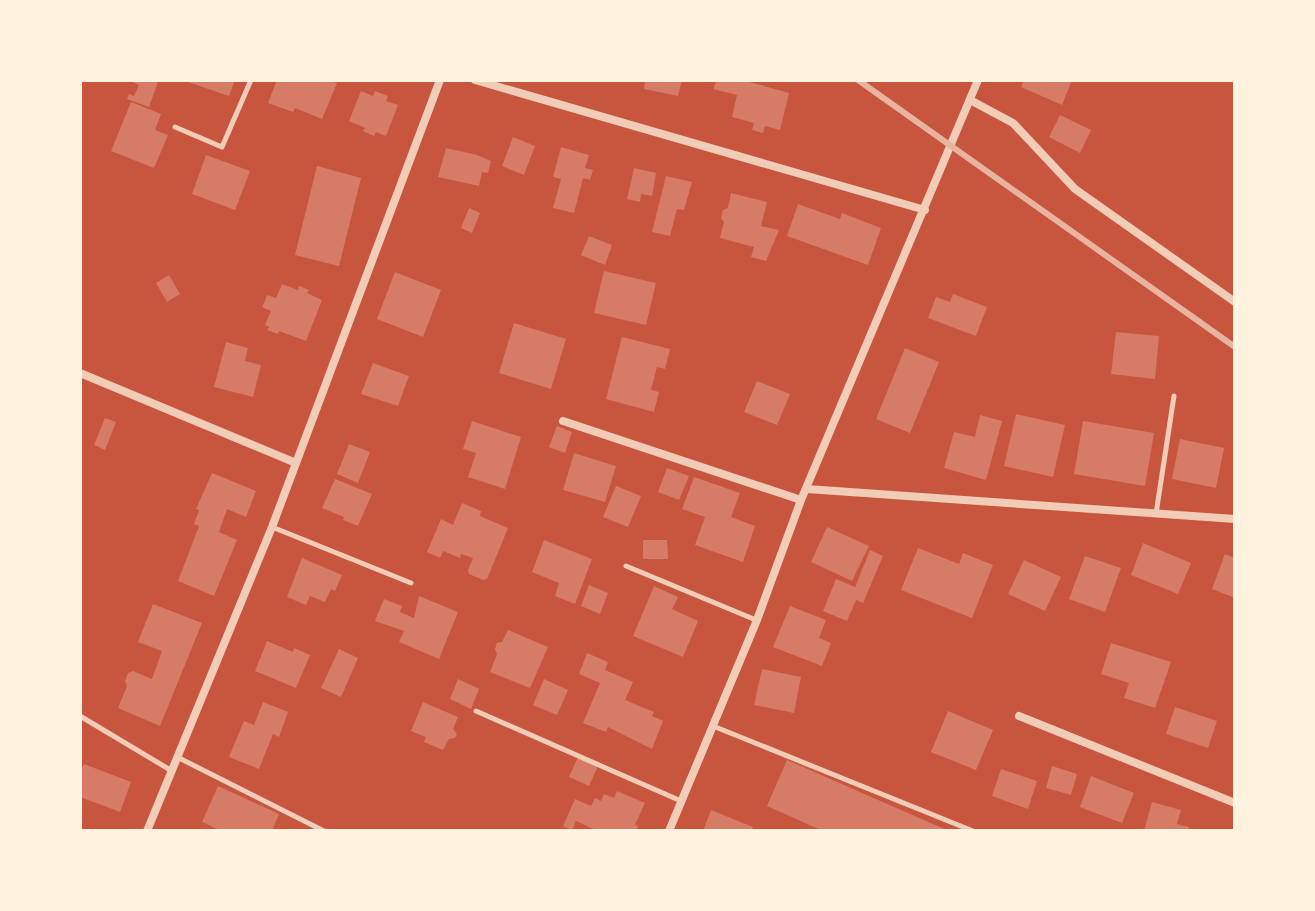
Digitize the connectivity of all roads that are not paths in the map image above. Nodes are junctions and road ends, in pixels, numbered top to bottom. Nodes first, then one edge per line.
1 (251, 80) edge
2 (440, 80) edge
3 (475, 80) edge
4 (978, 80) edge
5 (970, 100) junction
6 (175, 127) dead end
7 (925, 210) junction
8 (1235, 302) edge
9 (80, 373) edge
10 (1174, 396) dead end
11 (563, 421) dead end
12 (296, 463) junction
13 (807, 489) junction
14 (801, 500) junction
15 (1156, 515) junction
16 (1235, 519) edge
17 (272, 527) junction
18 (626, 566) dead end
19 (411, 583) dead end
20 (757, 620) junction
21 (476, 711) dead end
22 (80, 716) edge
23 (1019, 716) dead end
24 (713, 726) junction
25 (179, 758) junction
26 (173, 771) junction
27 (681, 802) junction
28 (1235, 803) edge
29 (147, 831) edge
30 (324, 831) edge
31 (669, 831) edge
32 (973, 831) edge

1 - 6 lane
2 - 12 street
3 - 7 street
4 - 5 street
5 - 7 street
5 - 8 street
7 - 13 street
9 - 12 street
10 - 15 lane
11 - 14 street
12 - 17 street
13 - 14 street
13 - 15 street
14 - 20 street
15 - 16 street
17 - 19 lane
17 - 25 street
18 - 20 lane
20 - 24 street
21 - 27 lane
22 - 26 lane
23 - 28 street
24 - 27 street
24 - 32 lane
25 - 26 street
25 - 30 lane
26 - 29 street
27 - 31 street

